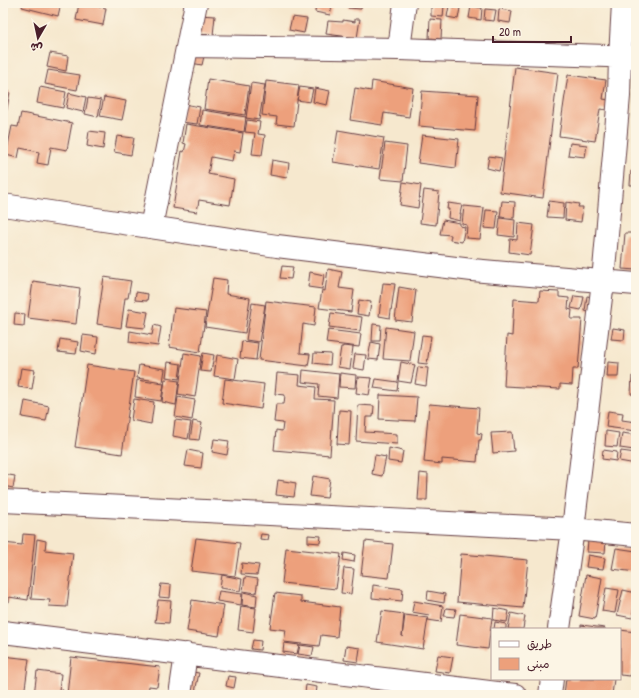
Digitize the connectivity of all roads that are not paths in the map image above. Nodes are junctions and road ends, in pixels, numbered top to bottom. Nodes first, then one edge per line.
1 (196, 3) edge
2 (405, 3) edge
3 (623, 3) edge
4 (188, 46) junction
5 (399, 49) junction
6 (628, 57) edge
7 (3, 205) edge
8 (152, 227) junction
9 (603, 281) junction
10 (636, 284) edge
11 (3, 501) edge
12 (573, 529) junction
13 (636, 535) edge
14 (559, 628) edge
15 (3, 632) edge
16 (186, 654) junction
17 (552, 680) edge
18 (180, 695) edge
19 (515, 695) edge
20 (550, 695) edge

1 - 4 street
2 - 5 street
3 - 6 street
4 - 5 street
4 - 8 street
5 - 6 street
6 - 9 street
7 - 8 street
8 - 9 street
9 - 10 street
9 - 12 street
11 - 12 street
12 - 13 street
12 - 14 street
15 - 16 street
16 - 18 street
16 - 19 street
17 - 20 street

